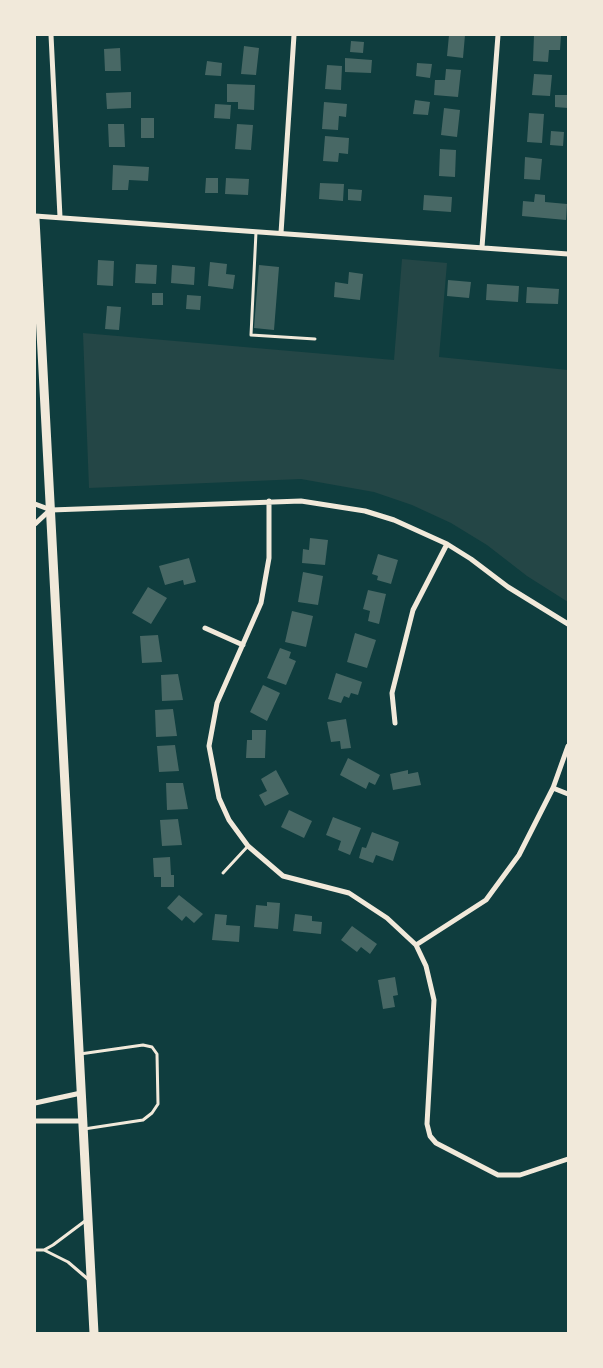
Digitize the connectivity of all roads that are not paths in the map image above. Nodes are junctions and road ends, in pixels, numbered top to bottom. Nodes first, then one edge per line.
1 (51, 35) edge
2 (294, 35) edge
3 (498, 35) edge
4 (35, 218) edge
5 (60, 218) junction
6 (256, 231) junction
7 (281, 233) junction
8 (482, 247) junction
9 (568, 254) edge
10 (315, 339) dead end
11 (270, 501) junction
12 (35, 504) edge
13 (51, 510) junction
14 (35, 524) edge
15 (447, 544) junction
16 (568, 624) edge
17 (205, 628) dead end
18 (243, 645) junction
19 (395, 723) dead end
20 (568, 746) edge
21 (553, 788) junction
22 (568, 794) edge
23 (248, 846) junction
24 (223, 873) dead end
25 (416, 945) junction
26 (79, 1054) junction
27 (81, 1093) junction
28 (35, 1102) edge
29 (35, 1121) edge
30 (83, 1125) junction
31 (568, 1159) edge
32 (88, 1220) junction
33 (35, 1250) edge
34 (44, 1250) junction
35 (91, 1281) junction
36 (94, 1333) edge

1 - 5 street
2 - 7 street
3 - 8 street
4 - 5 street
4 - 13 main road
5 - 6 street
6 - 7 street
6 - 10 lane
7 - 8 street
8 - 9 street
11 - 13 street
11 - 15 street
11 - 18 street
12 - 13 street
13 - 14 street
13 - 26 main road
15 - 16 street
15 - 19 street
17 - 18 street
18 - 23 street
20 - 21 street
21 - 22 street
21 - 25 street
23 - 24 lane
23 - 25 street
25 - 31 street
26 - 27 main road
26 - 30 lane
27 - 28 street
27 - 30 main road
29 - 30 street
30 - 32 main road
32 - 34 lane
32 - 35 main road
33 - 34 lane
34 - 35 lane
35 - 36 main road

